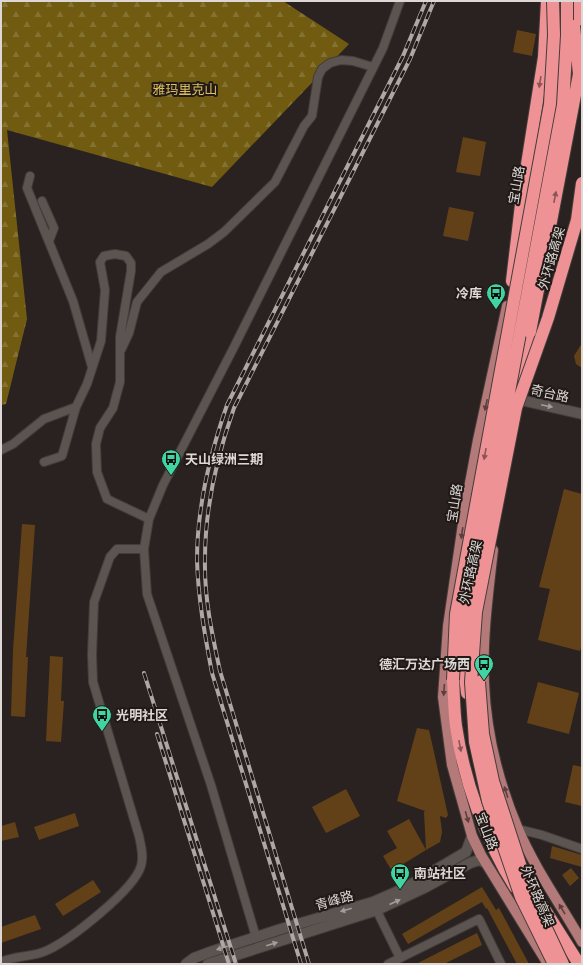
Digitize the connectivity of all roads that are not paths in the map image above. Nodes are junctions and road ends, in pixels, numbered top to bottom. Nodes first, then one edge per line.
1 (400, 1) edge
2 (547, 1) edge
3 (552, 1) edge
4 (567, 1) edge
5 (571, 1) edge
6 (577, 1) edge
7 (582, 32) edge
8 (582, 38) edge
9 (582, 62) edge
10 (373, 67) junction
11 (30, 176) dead end
12 (582, 183) edge
13 (42, 201) dead end
14 (582, 220) edge
15 (48, 241) junction
16 (512, 285) junction
17 (119, 352) junction
18 (92, 369) junction
19 (512, 398) junction
20 (76, 406) junction
21 (582, 414) edge
22 (1, 450) edge
23 (44, 462) dead end
24 (149, 519) junction
25 (144, 549) junction
26 (518, 829) junction
27 (472, 836) junction
28 (582, 848) edge
29 (486, 863) junction
30 (375, 906) junction
31 (256, 937) junction
32 (582, 942) edge
33 (400, 958) junction
34 (1, 962) edge
35 (186, 964) edge
36 (208, 964) edge
37 (388, 964) edge
38 (501, 964) edge
39 (548, 964) edge
40 (554, 964) edge
41 (563, 964) edge
42 (579, 964) edge

1 - 10 street
2 -> 16 highway
3 -> 41 highway, bridge
4 - 42 highway, bridge
19 -> 5 highway, bridge
6 - 7 highway
8 - 16 main road, 宝山路
9 - 19 main road, 宝山路
10 - 17 street
10 - 24 street
11 - 15 street
12 - 40 highway, 外环路高架, bridge
13 - 15 street
14 - 41 highway, 外环路高架, bridge
15 - 18 street
16 -> 27 main road, 宝山路
17 - 18 street
17 - 24 street
18 - 20 street
19 -> 21 main road, 奇台路
26 -> 19 main road, 宝山路
20 - 22 street
20 - 23 street
24 - 25 street
25 - 31 street
25 - 34 street
26 - 28 street
32 -> 26 main road, 宝山路
27 - 29 main road, 宝山路
27 - 30 main road, 青峰路
30 -> 29 main road, 青峰路
29 - 39 main road, 宝山路
30 -> 31 main road, 青峰路
30 - 33 street
36 -> 30 main road, 青峰路
31 -> 35 main road, 青峰路
33 - 37 street
33 - 38 street

